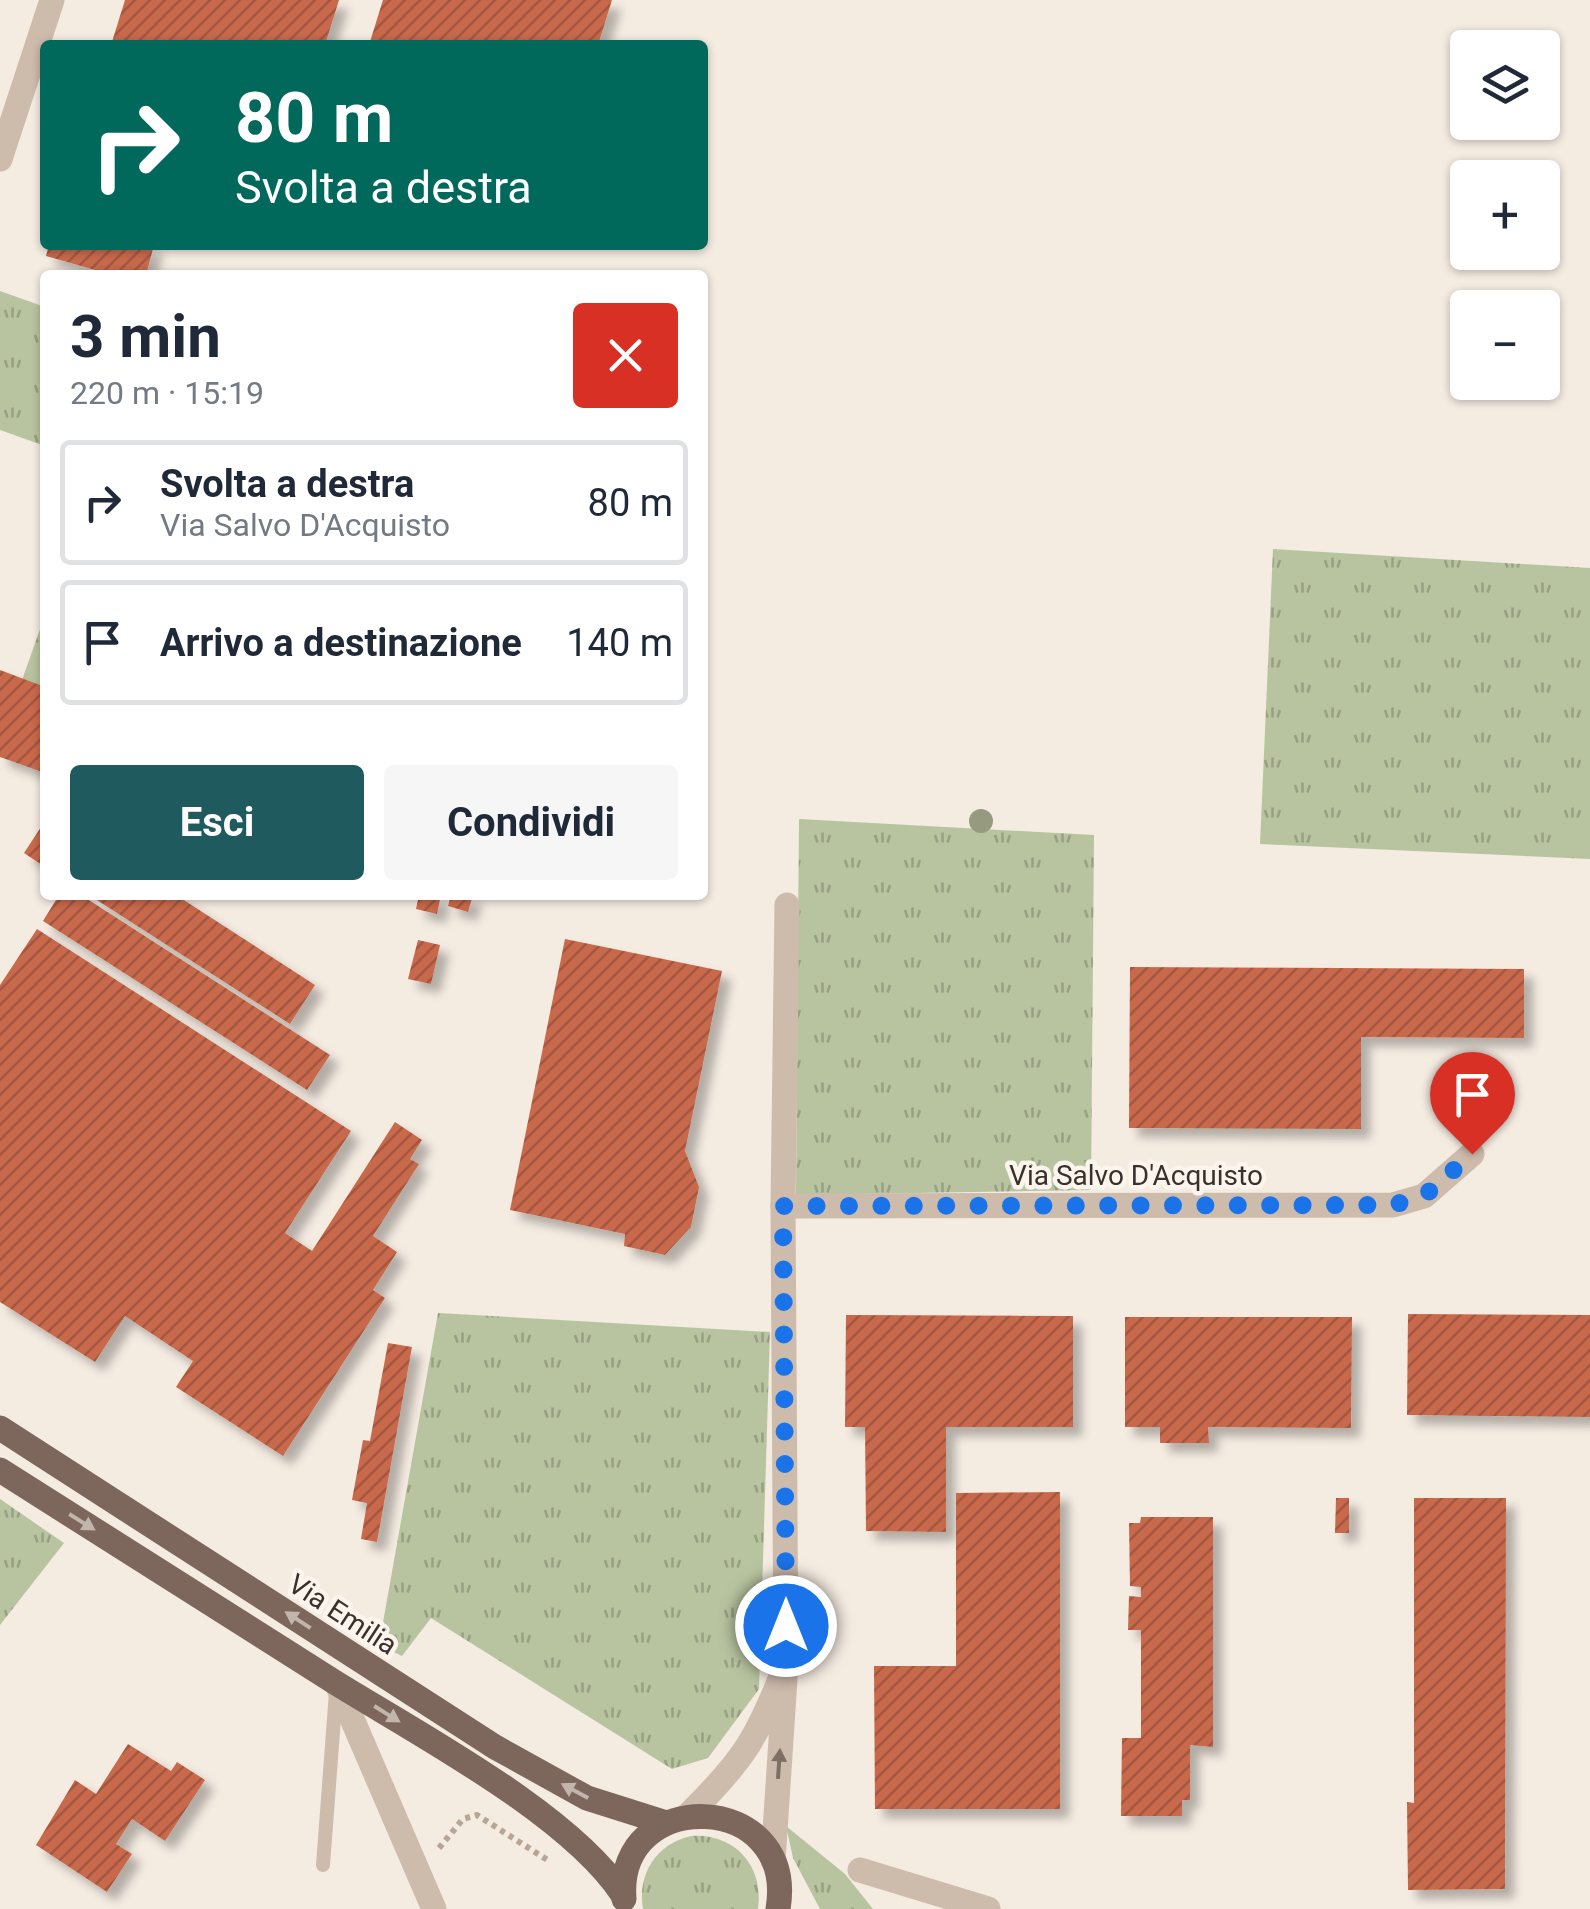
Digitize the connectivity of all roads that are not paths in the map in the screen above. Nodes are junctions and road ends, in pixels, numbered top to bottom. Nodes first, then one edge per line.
1 (52, 0) edge
2 (0, 159) edge
3 (787, 905) dead end
4 (1472, 1154) dead end
5 (783, 1206) junction
6 (0, 1428) edge
7 (0, 1470) edge
8 (786, 1664) junction
9 (337, 1684) junction
10 (676, 1820) junction
11 (322, 1865) dead end
12 (776, 1870) junction
13 (860, 1870) dead end
14 (624, 1902) edge
15 (434, 1909) edge
16 (778, 1909) edge
17 (802, 1909) edge
18 (988, 1909) edge

1 - 2 street
3 - 5 street
4 - 5 street, Via Salvo D'Acquisto
5 - 8 street
10 -> 6 main road, Via Emilia
7 -> 9 main road
8 - 10 street
12 -> 8 street
9 - 11 lane
9 -> 14 main road
9 - 15 street
10 - 12 main road, Via Emilia
10 - 14 main road
12 - 16 main road
12 - 17 main road, Via Emilia
13 - 18 street

